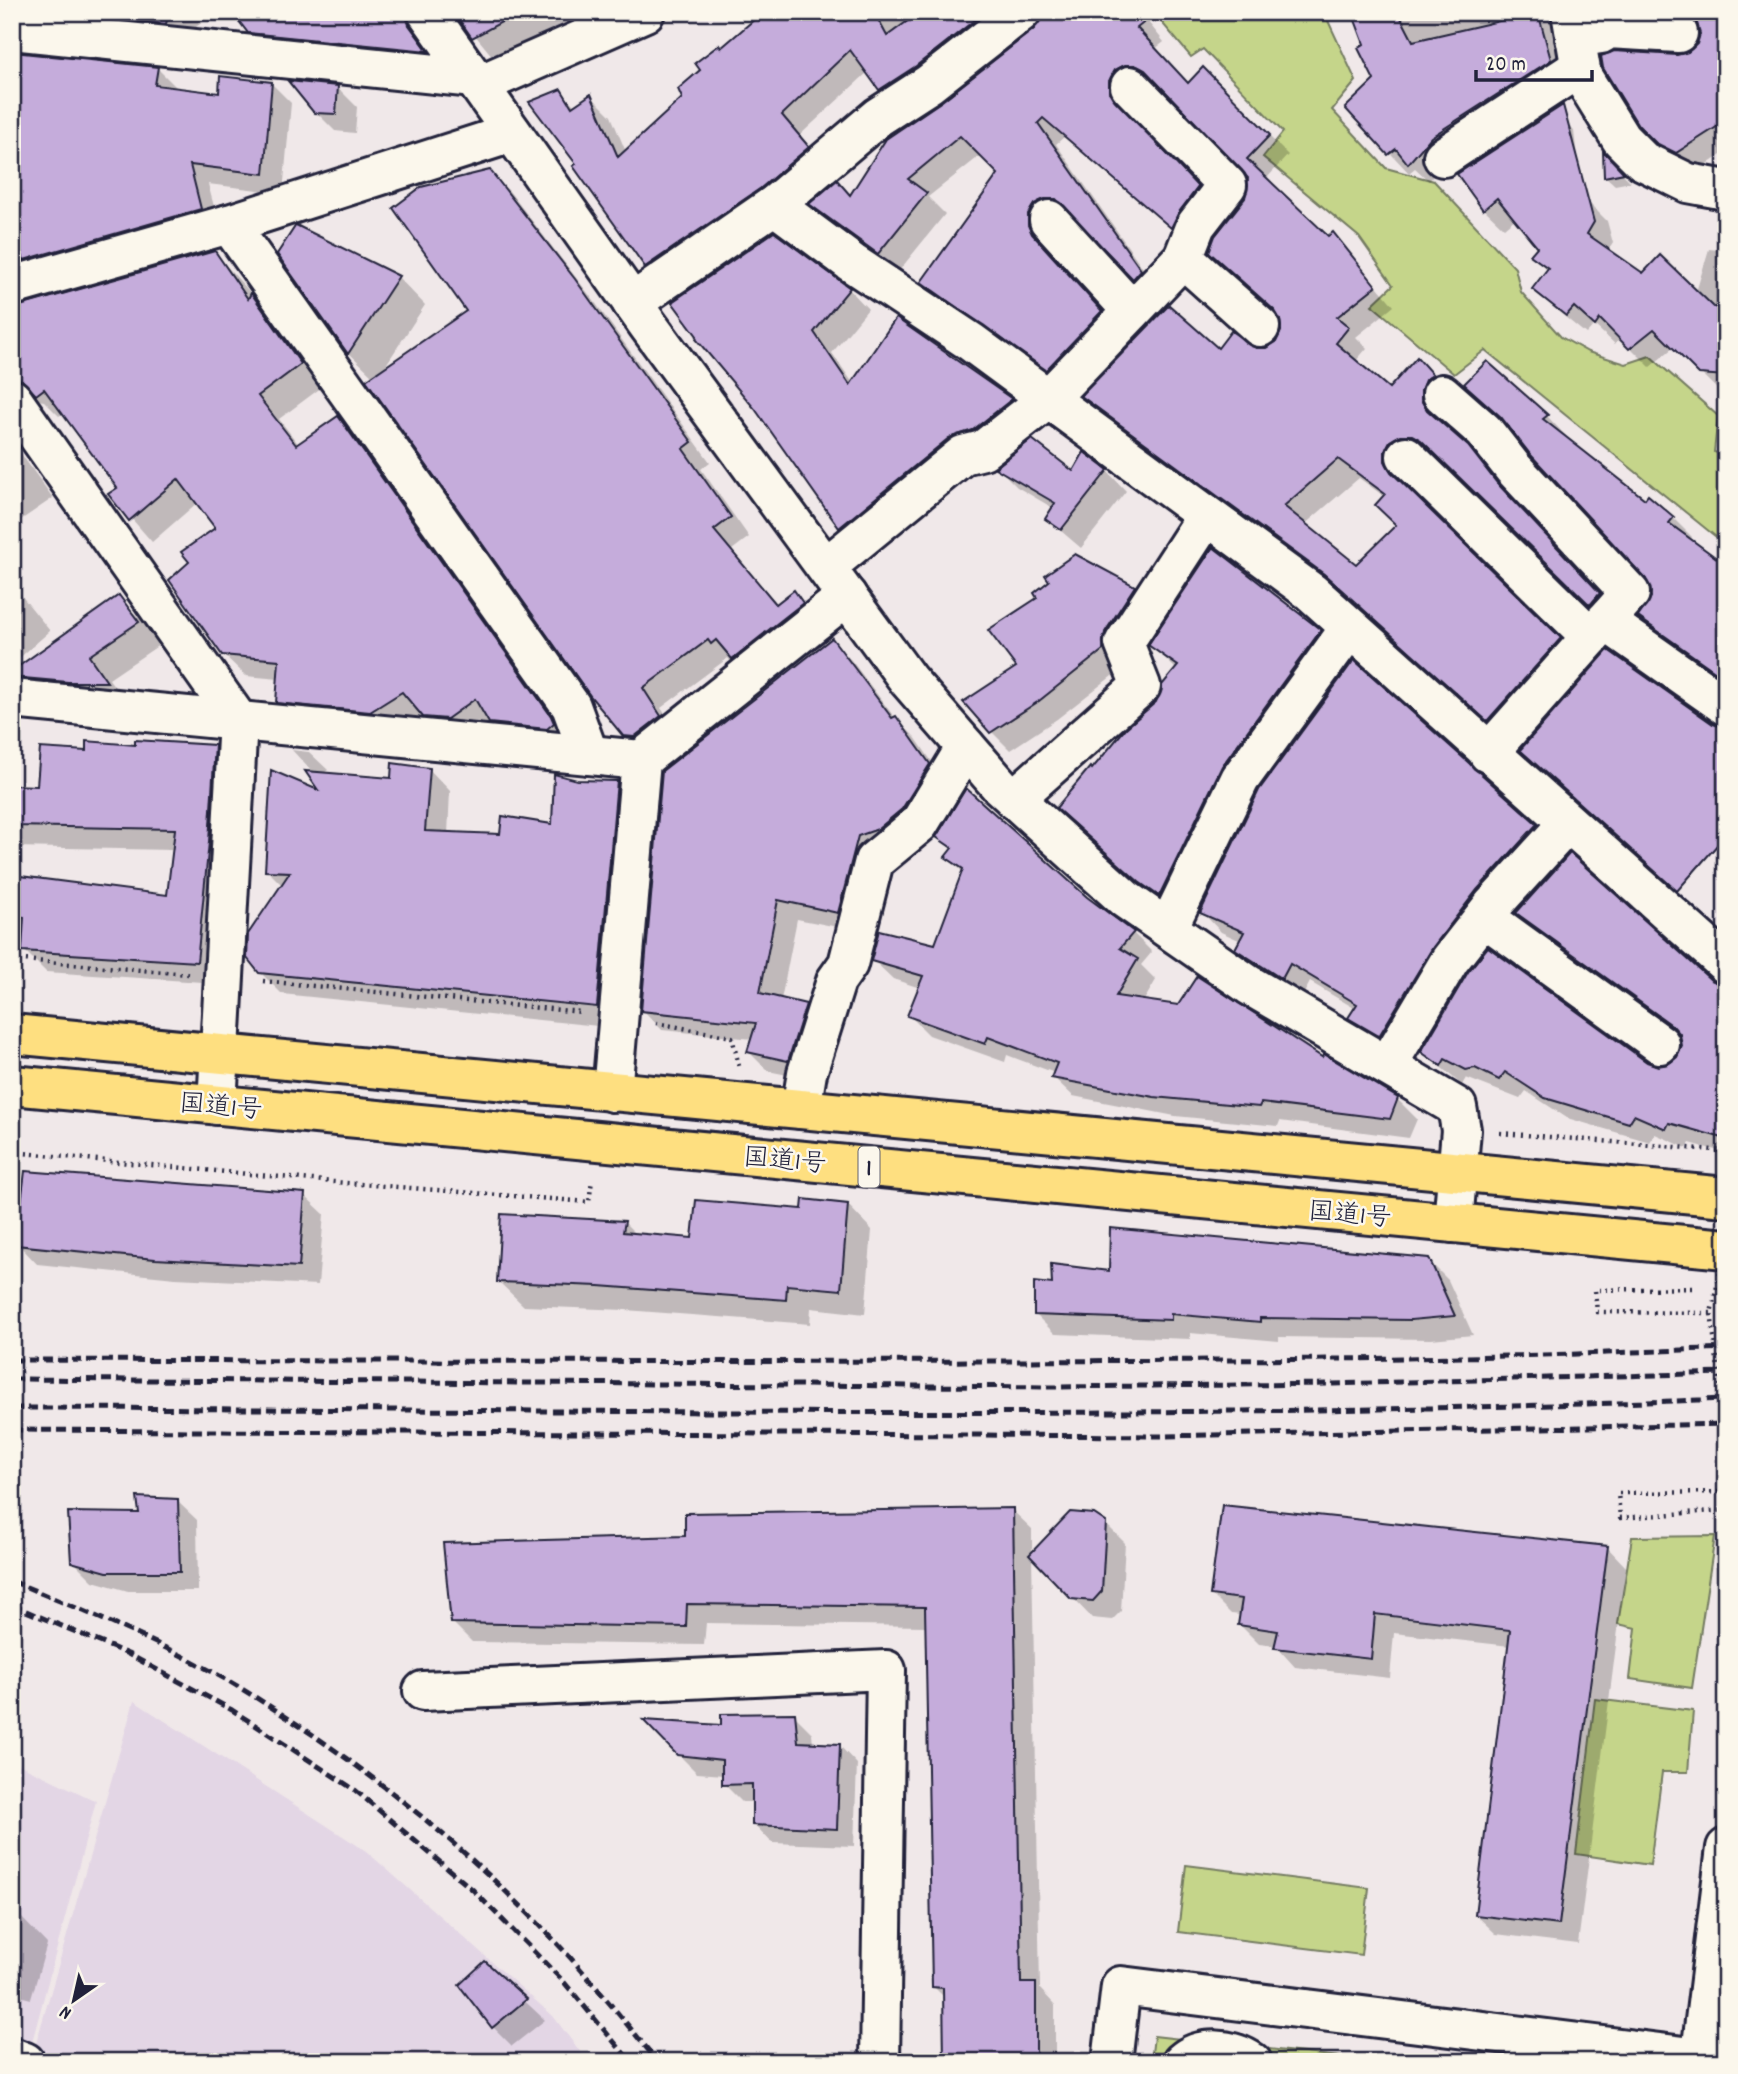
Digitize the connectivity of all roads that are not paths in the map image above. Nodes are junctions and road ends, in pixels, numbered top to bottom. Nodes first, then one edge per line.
1 (427, 12) edge
2 (645, 12) edge
3 (1021, 12) edge
4 (12, 30) edge
5 (1678, 33) dead end
6 (1575, 39) edge
7 (476, 82) junction
8 (1130, 86) dead end
9 (512, 133) junction
10 (1443, 157) dead end
11 (1726, 190) edge
12 (774, 205) junction
13 (1049, 220) dead end
14 (229, 224) junction
15 (1183, 258) junction
16 (12, 286) edge
17 (632, 303) junction
18 (1132, 312) junction
19 (1259, 327) dead end
20 (1442, 394) dead end
21 (12, 399) edge
22 (1047, 400) junction
23 (1406, 456) dead end
24 (1206, 517) junction
25 (837, 582) junction
26 (1349, 628) junction
27 (1598, 629) junction
28 (12, 699) edge
29 (1726, 706) edge
30 (238, 720) junction
31 (966, 747) junction
32 (1488, 753) junction
33 (589, 755) junction
34 (641, 760) junction
35 (1014, 799) junction
36 (1567, 824) junction
37 (1484, 917) junction
38 (1168, 928) junction
39 (1725, 962) edge
40 (12, 1034) edge
41 (1660, 1045) dead end
42 (221, 1055) junction
43 (1387, 1066) junction
44 (12, 1085) edge
45 (804, 1091) junction
46 (612, 1092) junction
47 (217, 1105) junction
48 (1459, 1172) junction
49 (1726, 1196) edge
50 (1452, 1223) junction
51 (1726, 1248) edge
52 (423, 1691) dead end
53 (1726, 1848) edge
54 (12, 2057) edge
55 (1700, 2060) edge
56 (25, 2062) edge
57 (880, 2062) edge
58 (1112, 2062) edge
59 (1182, 2062) edge
60 (1252, 2062) edge

1 - 7 street
2 - 7 street
3 - 12 street
4 - 7 street
5 - 6 street
6 - 10 street
6 - 11 street
7 - 9 street
8 - 15 street
9 - 14 street
9 - 17 street
12 - 17 street
12 - 22 street
13 - 18 street
14 - 16 street
14 - 33 street
15 - 18 street
15 - 19 street
17 - 25 street
18 - 22 street
20 - 27 street
21 - 30 street
22 - 24 street
22 - 25 street
23 - 27 street
24 - 26 street
24 - 35 street
25 - 31 street
25 - 34 street
26 - 32 street
26 - 38 street
27 - 29 street
27 - 32 street
28 - 30 street
30 - 33 street
30 - 42 street
31 - 35 street
31 - 45 street
32 - 36 street
33 - 34 street
34 - 46 street
35 - 38 street
36 - 37 street
36 - 39 street
37 - 41 street
37 - 43 street
38 - 43 street
40 - 42 highway, 国道1号 / 1
42 - 46 highway, 国道1号 / 1
42 - 47 street
43 - 48 street
44 - 47 highway, 国道1号 / 1
45 - 46 highway, 国道1号 / 1
45 - 48 highway, 国道1号 / 1
47 - 50 highway, 国道1号 / 1
48 - 49 highway, 国道1号 / 1
48 - 50 street
50 - 51 highway, 国道1号 / 1
52 - 57 street
53 - 55 street
54 - 56 street
55 - 58 street
59 - 60 street

